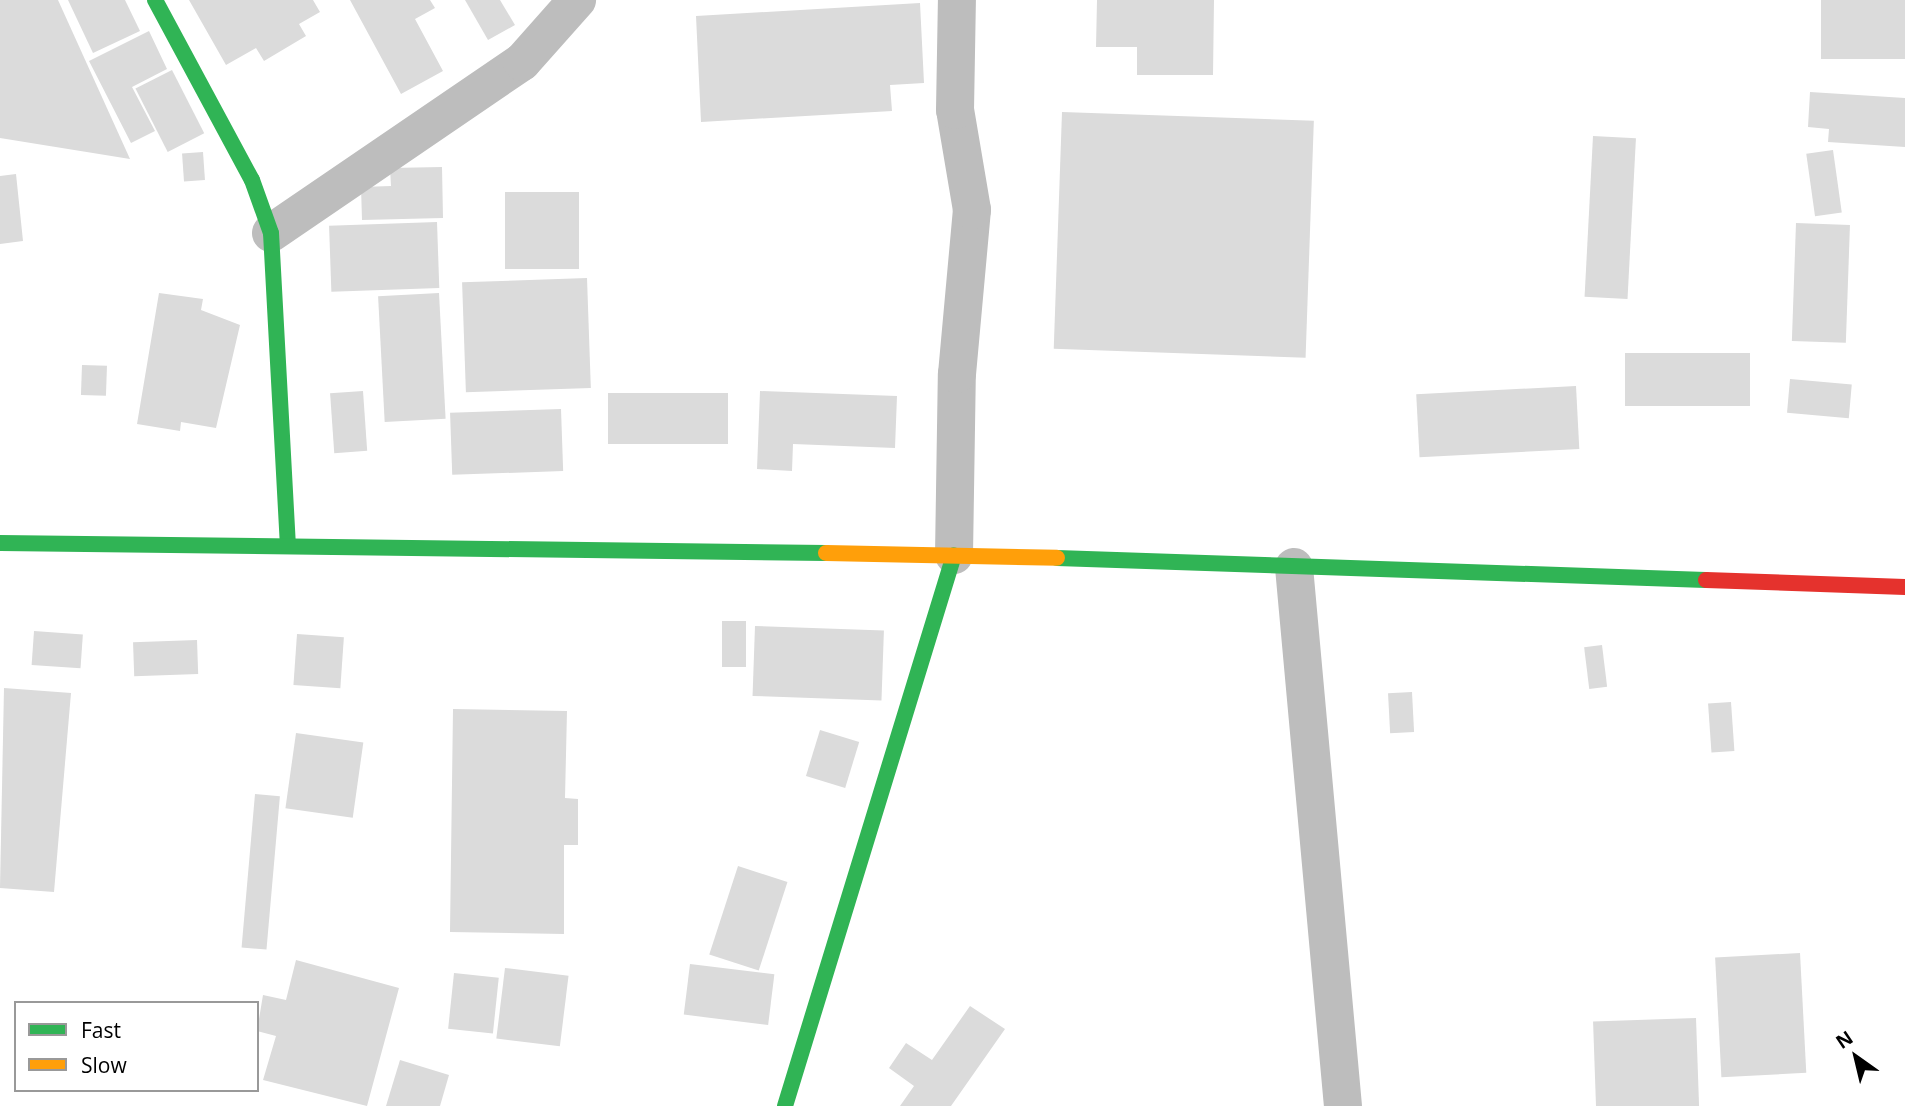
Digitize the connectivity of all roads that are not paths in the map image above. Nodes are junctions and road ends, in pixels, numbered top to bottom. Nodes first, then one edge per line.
1 (155, 0) edge
2 (577, 0) edge
3 (957, 0) edge
4 (271, 233) junction
5 (0, 543) edge
6 (288, 546) junction
7 (954, 555) junction
8 (1294, 567) junction
9 (1905, 587) edge
10 (785, 1106) edge
11 (1343, 1106) edge

1 - 4 street
2 - 4 street
3 - 7 street
4 - 6 street
5 - 6 street
6 - 7 street
7 - 8 street
7 - 10 street
8 - 9 street
8 - 11 street

